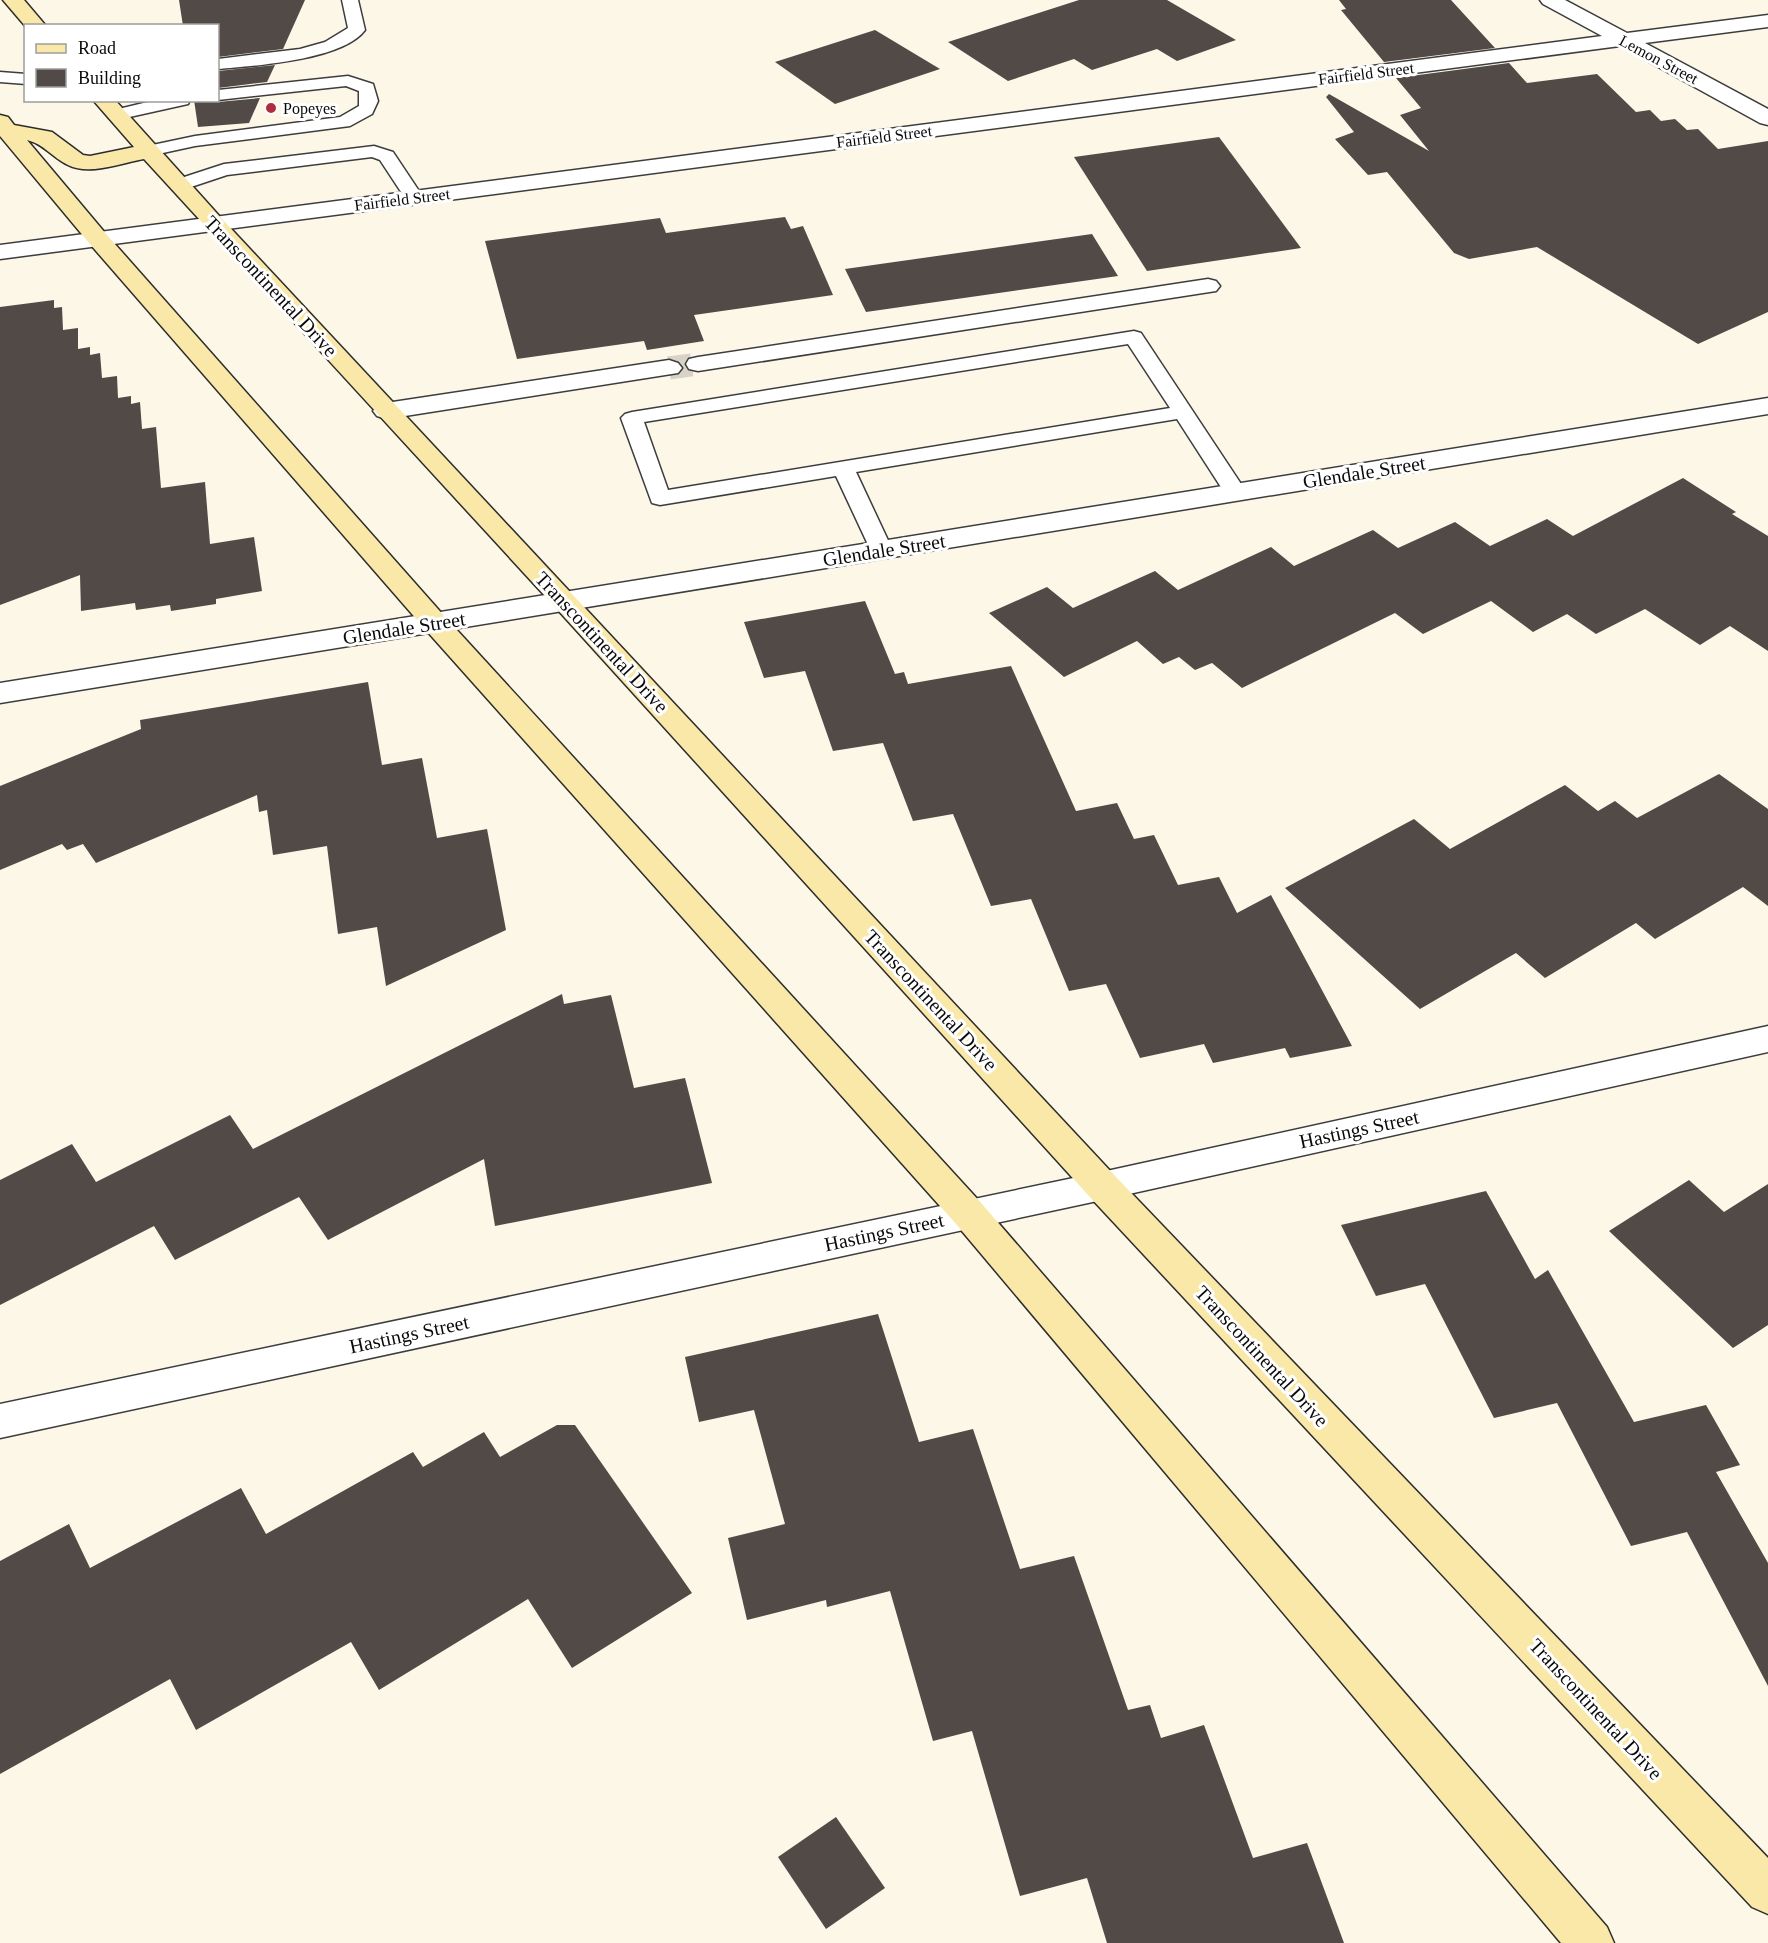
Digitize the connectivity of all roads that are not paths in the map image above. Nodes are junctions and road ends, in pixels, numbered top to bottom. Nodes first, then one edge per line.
1 (13, 0) edge
2 (350, 0) edge
3 (1550, 0) edge
4 (1768, 21) edge
5 (34, 24) edge
6 (1622, 40) junction
7 (219, 64) edge
8 (0, 77) edge
9 (24, 79) edge
10 (219, 95) edge
11 (164, 102) edge
12 (110, 108) edge
13 (1768, 118) edge
14 (3, 126) edge
15 (148, 151) junction
16 (179, 185) junction
17 (414, 197) junction
18 (214, 224) junction
19 (98, 239) junction
20 (0, 252) edge
21 (1208, 286) dead end
22 (698, 364) tunnel mouth
23 (669, 368) tunnel mouth
24 (1768, 406) edge
25 (386, 411) junction
26 (1183, 412) junction
27 (843, 468) junction
28 (1236, 493) junction
29 (882, 550) junction
30 (566, 602) junction
31 (435, 623) junction
32 (0, 693) edge
33 (1768, 1039) edge
34 (1102, 1186) junction
35 (969, 1214) junction
36 (0, 1421) edge
37 (1768, 1891) edge
38 (1591, 1943) edge

1 - 5 street
2 - 7 lane
3 - 6 street, Lemon Street
4 - 6 street, Fairfield Street
6 - 13 street, Lemon Street
6 - 17 street, Fairfield Street
8 - 9 lane
10 - 15 lane
11 - 12 lane
12 - 15 street, Transcontinental Drive
14 - 15 street
14 - 19 street
15 - 16 street, Transcontinental Drive
16 - 17 lane
16 - 18 street, Transcontinental Drive
17 - 18 street, Fairfield Street
18 - 19 street, Fairfield Street
18 - 25 street, Transcontinental Drive
19 - 20 street, Fairfield Street
19 - 31 street
21 - 22 street
23 - 25 street
24 - 28 street, Glendale Street
25 - 30 street, Transcontinental Drive
26 - 27 lane
26 - 27 lane
26 - 28 lane
27 - 29 lane
28 - 29 street, Glendale Street
29 - 30 street, Glendale Street
30 - 31 street, Glendale Street
30 - 34 street, Transcontinental Drive
31 - 32 street, Glendale Street
31 - 35 street
33 - 34 street, Hastings Street
34 - 35 street, Hastings Street
34 - 37 street, Transcontinental Drive
35 - 36 street, Hastings Street
35 - 38 street

